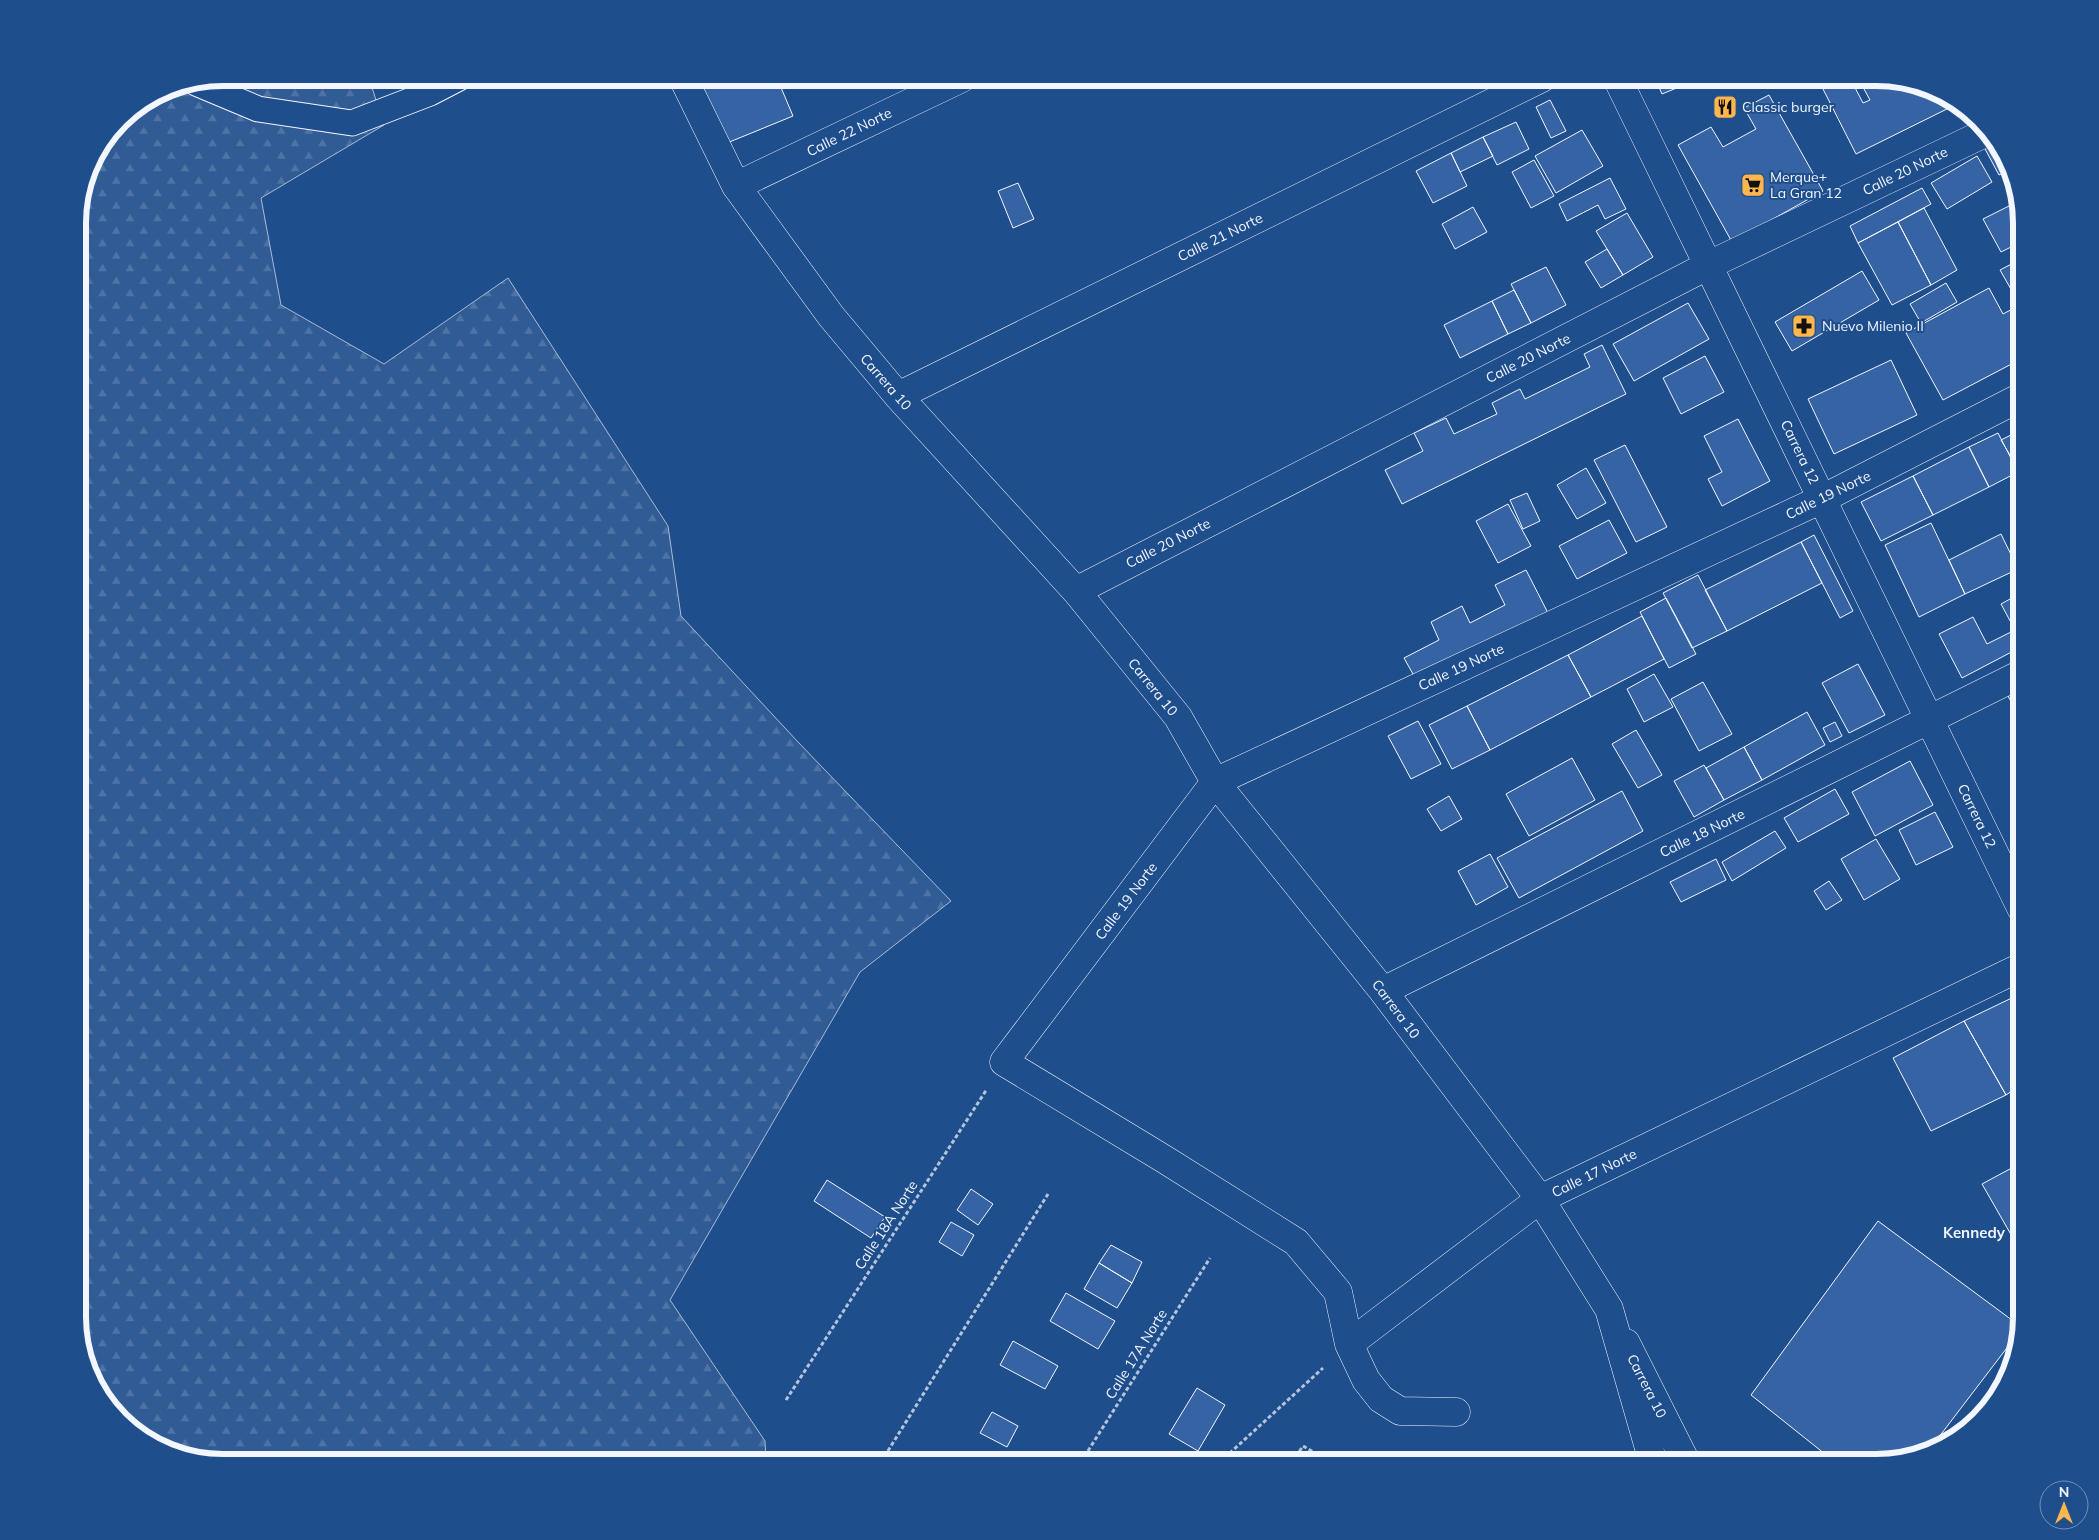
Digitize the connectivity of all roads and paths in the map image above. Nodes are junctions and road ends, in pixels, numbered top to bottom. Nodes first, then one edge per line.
1 (1525, 86) edge
2 (1621, 86) edge
3 (442, 87) edge
4 (687, 87) edge
5 (944, 87) edge
6 (207, 88) edge
7 (1980, 135) edge
8 (736, 186) junction
9 (1709, 265) junction
10 (898, 396) junction
11 (2013, 402) edge
12 (1822, 499) junction
13 (1076, 591) junction
14 (2013, 678) edge
15 (1930, 720) junction
16 (1216, 782) junction
17 (2013, 890) edge
18 (2013, 971) edge
19 (1383, 991) junction
20 (1004, 1062) junction
21 (1048, 1194) dead end
22 (1540, 1199) junction
23 (1210, 1258) dead end
24 (1609, 1309) junction
25 (1348, 1344) junction
26 (786, 1400) dead end
27 (1456, 1412) dead end
28 (886, 1454) edge
29 (1086, 1454) edge
30 (1229, 1454) edge
31 (1297, 1454) edge
32 (1316, 1454) edge
33 (1651, 1454) edge
34 (1682, 1454) edge

1 - 10 street, Calle 21 Norte
2 - 9 street, Carrera 12
3 - 6 street
4 - 8 street, Carrera 10
5 - 8 street, Calle 22 Norte
7 - 9 street, Calle 20 Norte
8 - 10 street, Carrera 10
9 - 12 street, Carrera 12
9 - 13 street, Calle 20 Norte
10 - 13 street, Carrera 10
11 - 12 street, Calle 19 Norte
12 - 15 street, Carrera 12
12 - 16 street, Calle 19 Norte
13 - 16 street, Carrera 10
14 - 15 street, Calle 18 Norte
15 - 17 street, Carrera 12
15 - 19 street, Calle 18 Norte
16 - 19 street, Carrera 10
16 - 20 street, Calle 19 Norte
18 - 22 street, Calle 17 Norte
19 - 22 street, Carrera 10
20 - 25 street
20 - 26 path, Calle 18A Norte
21 - 28 path
22 - 24 street, Carrera 10
22 - 25 street, Calle 17 Norte
23 - 29 path, Calle 17A Norte
24 - 33 street, Carrera 10
24 - 34 street, Carrera 10
25 - 27 street
25 - 30 path
31 - 32 path

